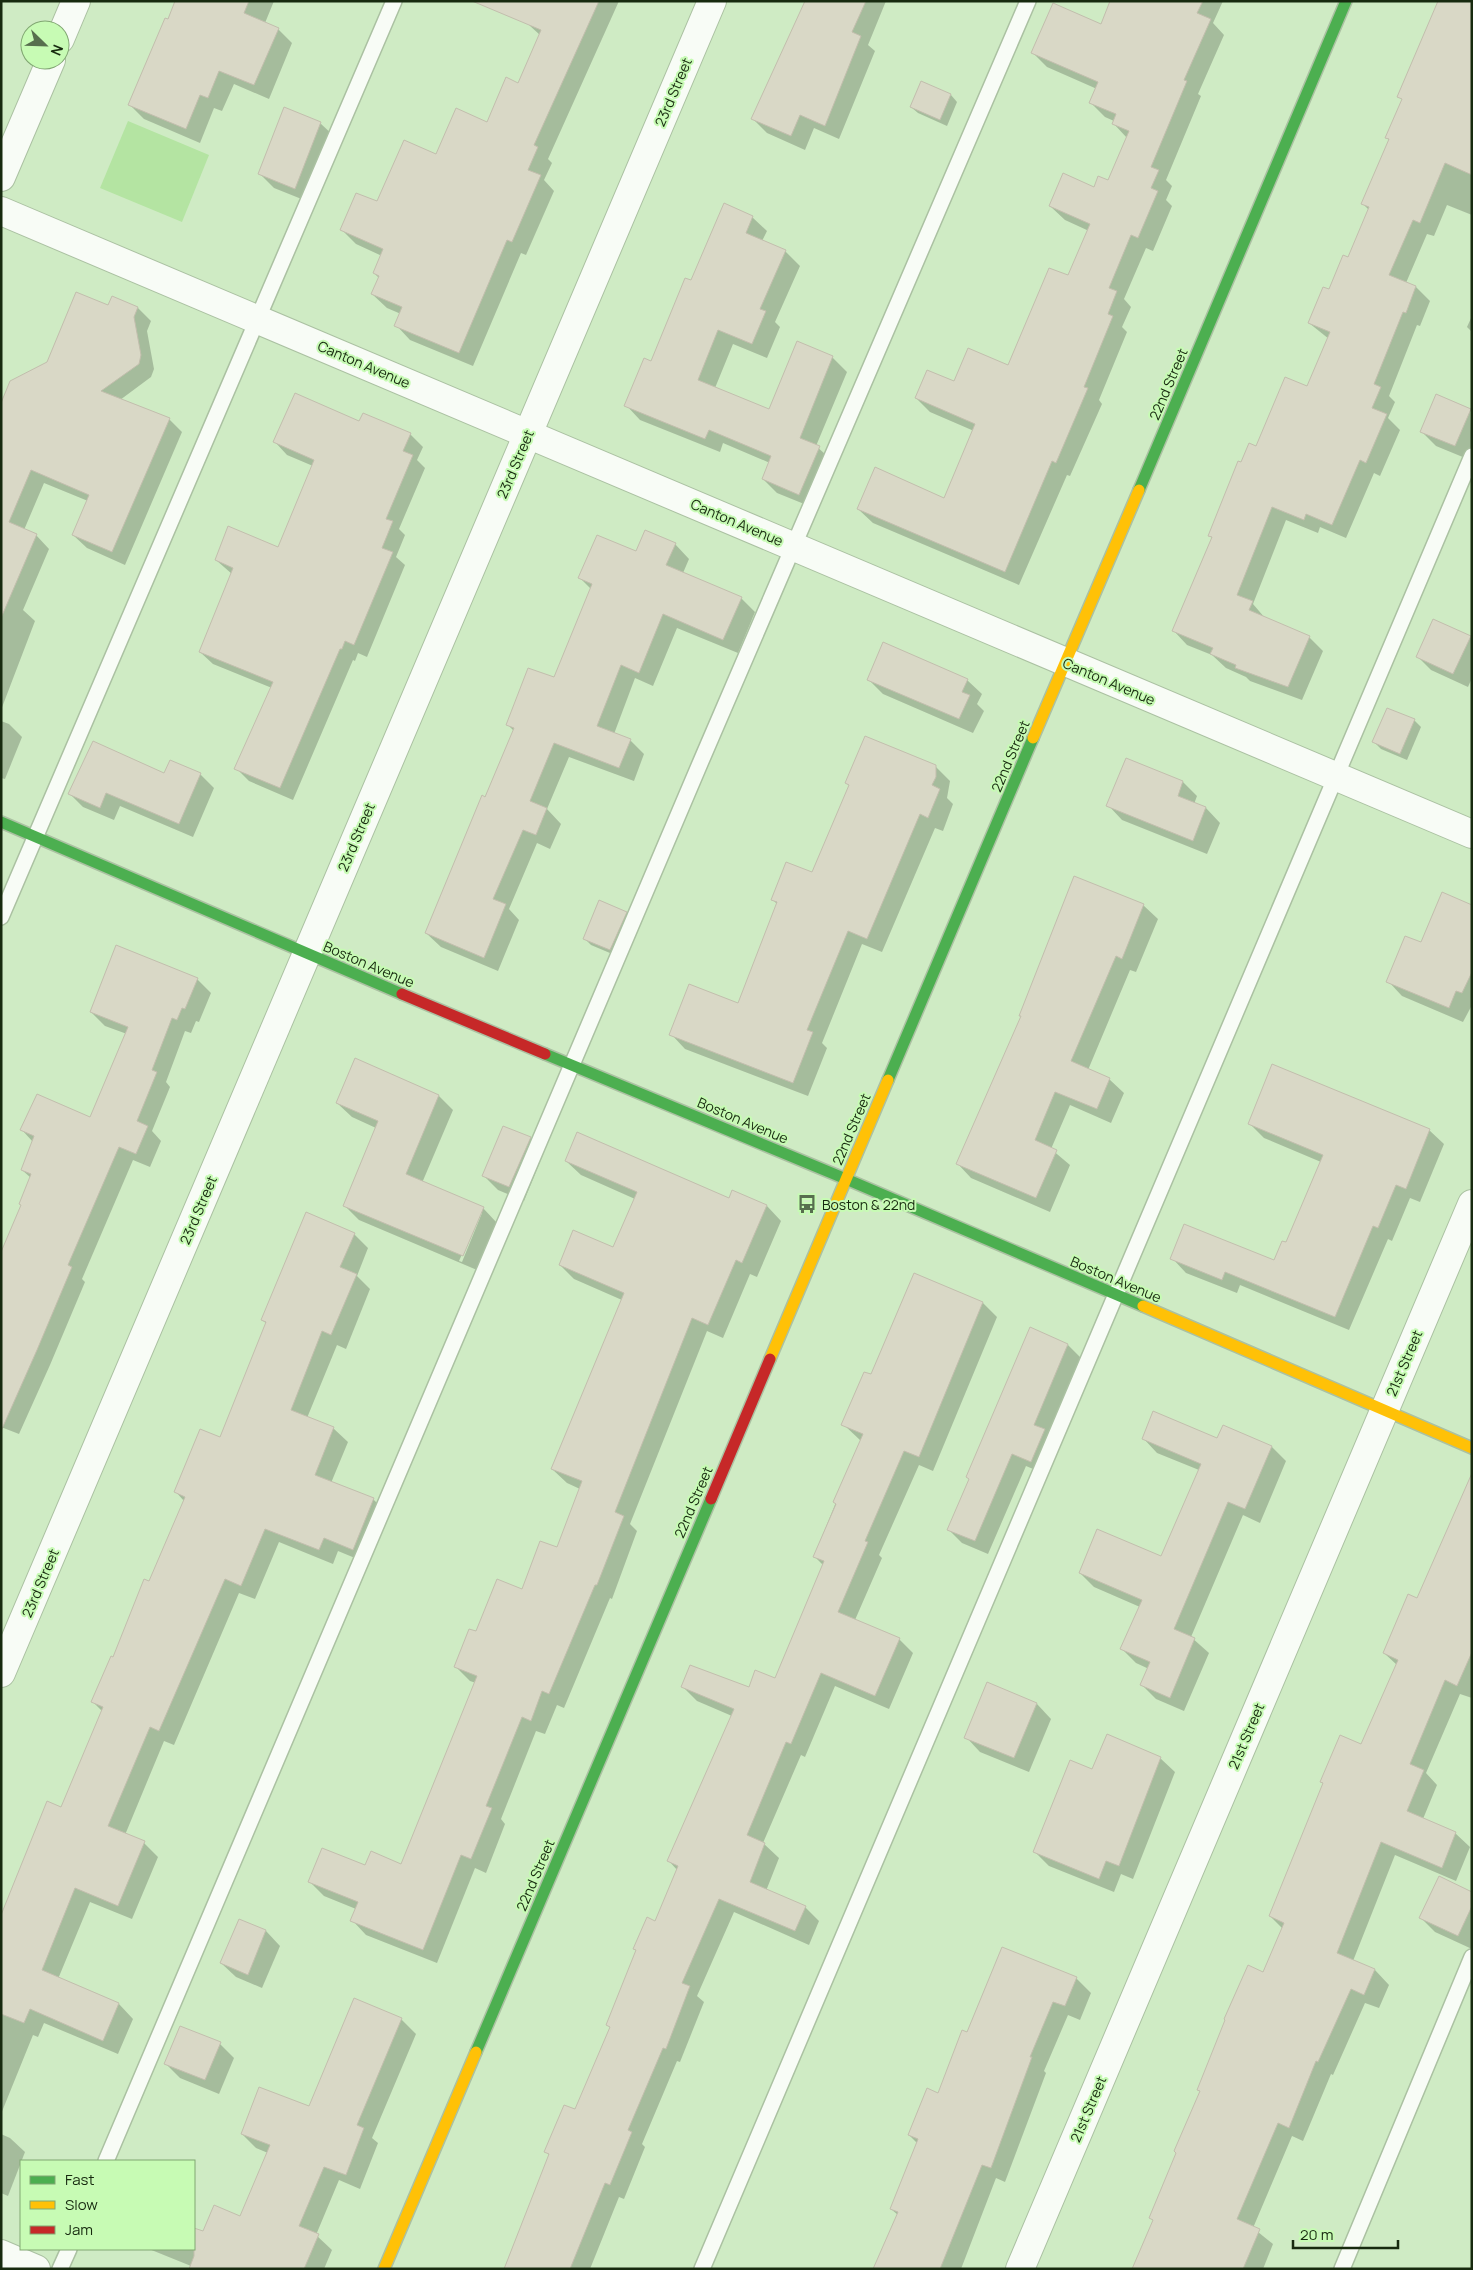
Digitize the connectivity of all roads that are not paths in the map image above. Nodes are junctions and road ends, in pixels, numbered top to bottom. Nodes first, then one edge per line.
1 (76, 1) edge
2 (394, 1) edge
3 (712, 1) edge
4 (1028, 1) edge
5 (1346, 1) edge
6 (68, 20) edge
7 (47, 70) edge
8 (1, 178) edge
9 (1, 211) edge
10 (257, 319) junction
11 (528, 434) junction
12 (1472, 456) edge
13 (792, 546) junction
14 (1066, 662) junction
15 (1335, 776) junction
16 (1, 822) edge
17 (1472, 834) edge
18 (35, 836) junction
19 (1, 917) edge
20 (306, 954) junction
21 (574, 1065) junction
22 (846, 1180) junction
23 (1472, 1204) edge
24 (1116, 1295) junction
25 (1384, 1410) junction
26 (1472, 1448) edge
27 (1, 1673) edge
28 (1472, 1957) edge
29 (106, 2160) edge
30 (69, 2250) edge
31 (1, 2254) edge
32 (36, 2269) edge
33 (60, 2269) edge
34 (384, 2269) edge
35 (702, 2269) edge
36 (1020, 2269) edge
37 (1342, 2269) edge

1 - 6 street
2 - 10 lane
3 - 11 street, 23rd Street
4 - 13 lane
5 - 14 street, 22nd Street
7 - 8 street
9 - 10 street, Canton Avenue
10 - 11 street, Canton Avenue
10 - 18 lane
11 - 13 street, Canton Avenue
11 - 20 street, 23rd Street
12 - 15 lane
13 - 14 street, Canton Avenue
13 - 21 lane
14 - 15 street, Canton Avenue
14 - 22 street, 22nd Street
15 - 17 street, Canton Avenue
15 - 24 lane
16 - 18 street, Boston Avenue
18 - 19 lane
18 - 20 street, Boston Avenue
20 - 21 street, Boston Avenue
20 - 27 street, 23rd Street
21 - 22 street, Boston Avenue
21 - 29 lane
22 - 24 street, Boston Avenue
22 - 34 street, 22nd Street
23 - 25 street, 21st Street
24 - 25 street, Boston Avenue
24 - 35 lane
25 - 26 street, Boston Avenue
25 - 36 street, 21st Street
28 - 37 lane
30 - 33 lane
31 - 32 street

